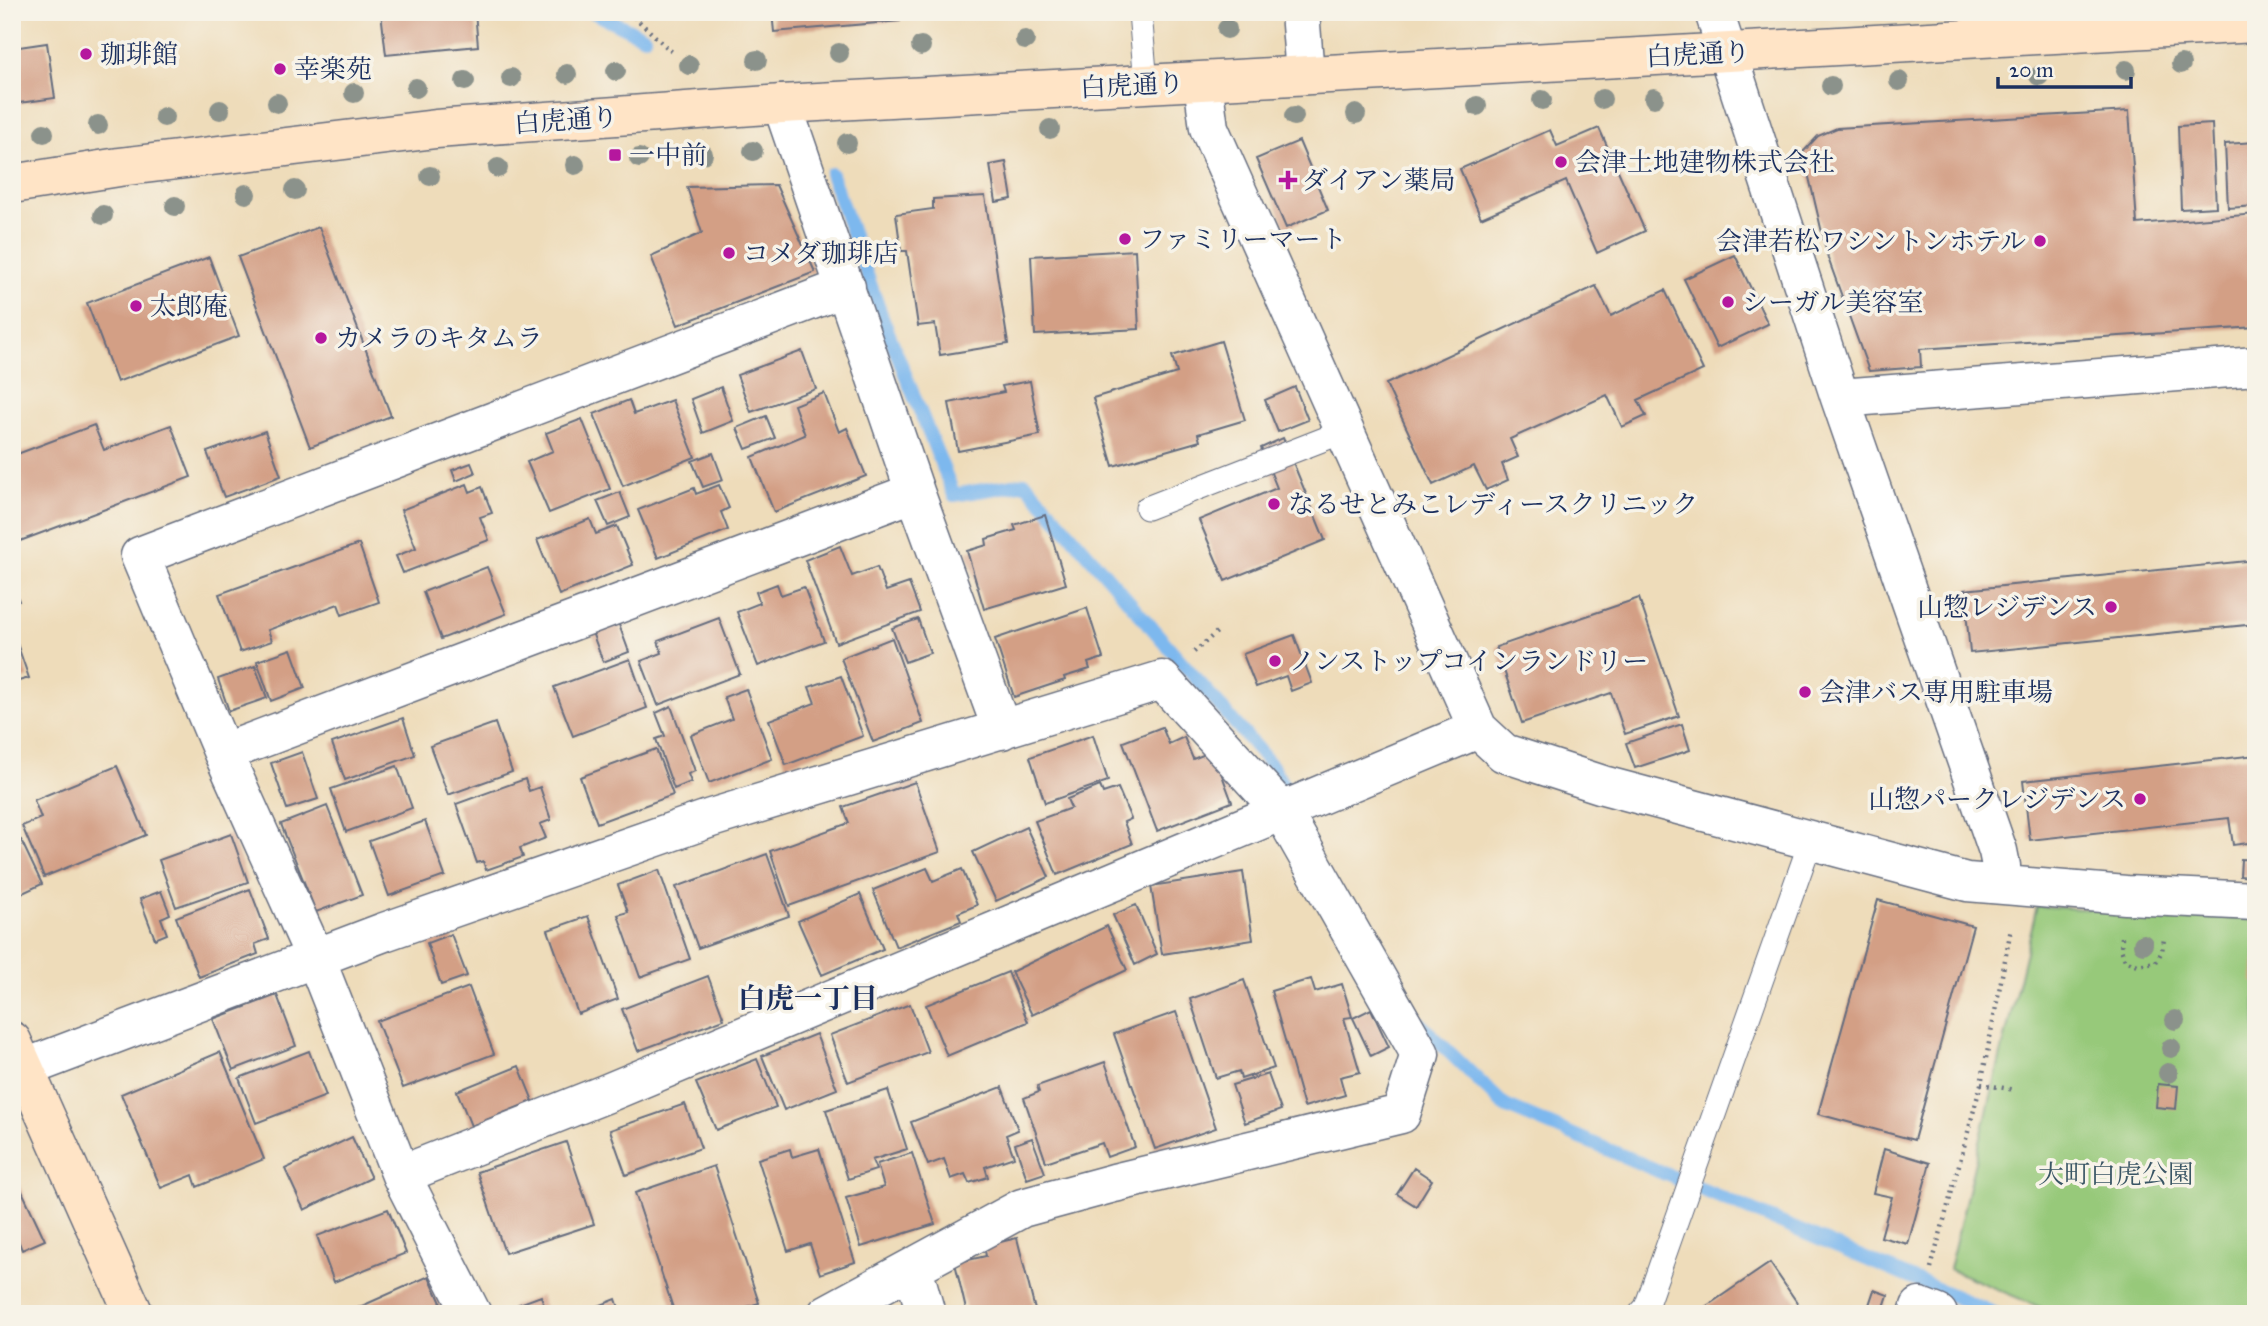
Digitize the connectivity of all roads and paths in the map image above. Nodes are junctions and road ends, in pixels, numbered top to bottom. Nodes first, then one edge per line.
1 (629, 12) edge
2 (1140, 12) edge
3 (1300, 12) edge
4 (1714, 12) edge
5 (2256, 23) edge
6 (672, 52) dead end
7 (1727, 53) junction
8 (1305, 75) junction
9 (1203, 82) junction
10 (1146, 84) junction
11 (782, 104) junction
12 (12, 184) edge
13 (846, 287) junction
14 (2256, 366) edge
15 (1840, 398) junction
16 (1345, 431) junction
17 (915, 492) junction
18 (1147, 508) dead end
19 (1218, 631) dead end
20 (1195, 651) dead end
21 (1478, 729) junction
22 (1002, 730) junction
23 (223, 752) junction
24 (1282, 811) junction
25 (1811, 840) junction
26 (2010, 886) junction
27 (2256, 901) edge
28 (315, 957) junction
29 (16, 1061) edge
30 (1981, 1084) junction
31 (2015, 1090) dead end
32 (401, 1175) junction
33 (913, 1268) junction
34 (1930, 1273) dead end
35 (134, 1314) edge
36 (472, 1314) edge
37 (827, 1314) edge
38 (926, 1314) edge
39 (1640, 1314) edge
40 (1918, 1314) edge
41 (1938, 1314) edge

1 - 6 path
2 - 10 lane
3 - 8 street
4 - 7 street
5 - 7 street, 白虎通り
7 - 8 street, 白虎通り
7 - 15 street
8 - 9 street, 白虎通り
9 - 10 street, 白虎通り
9 - 16 street
10 - 11 street, 白虎通り
11 - 12 street, 白虎通り
11 - 13 street
13 - 17 street
13 - 23 street
14 - 15 street
15 - 26 street
16 - 18 lane
16 - 21 street
17 - 22 street
17 - 23 street
19 - 20 path
21 - 24 street
21 - 25 street
22 - 24 street
22 - 28 street
23 - 28 street
24 - 32 street
24 - 33 street
25 - 26 street
25 - 39 lane
26 - 27 street
26 - 30 path
28 - 29 street
28 - 32 street
29 - 35 street
30 - 31 path
30 - 34 path
32 - 36 street
33 - 37 street
33 - 38 street
40 - 41 street

